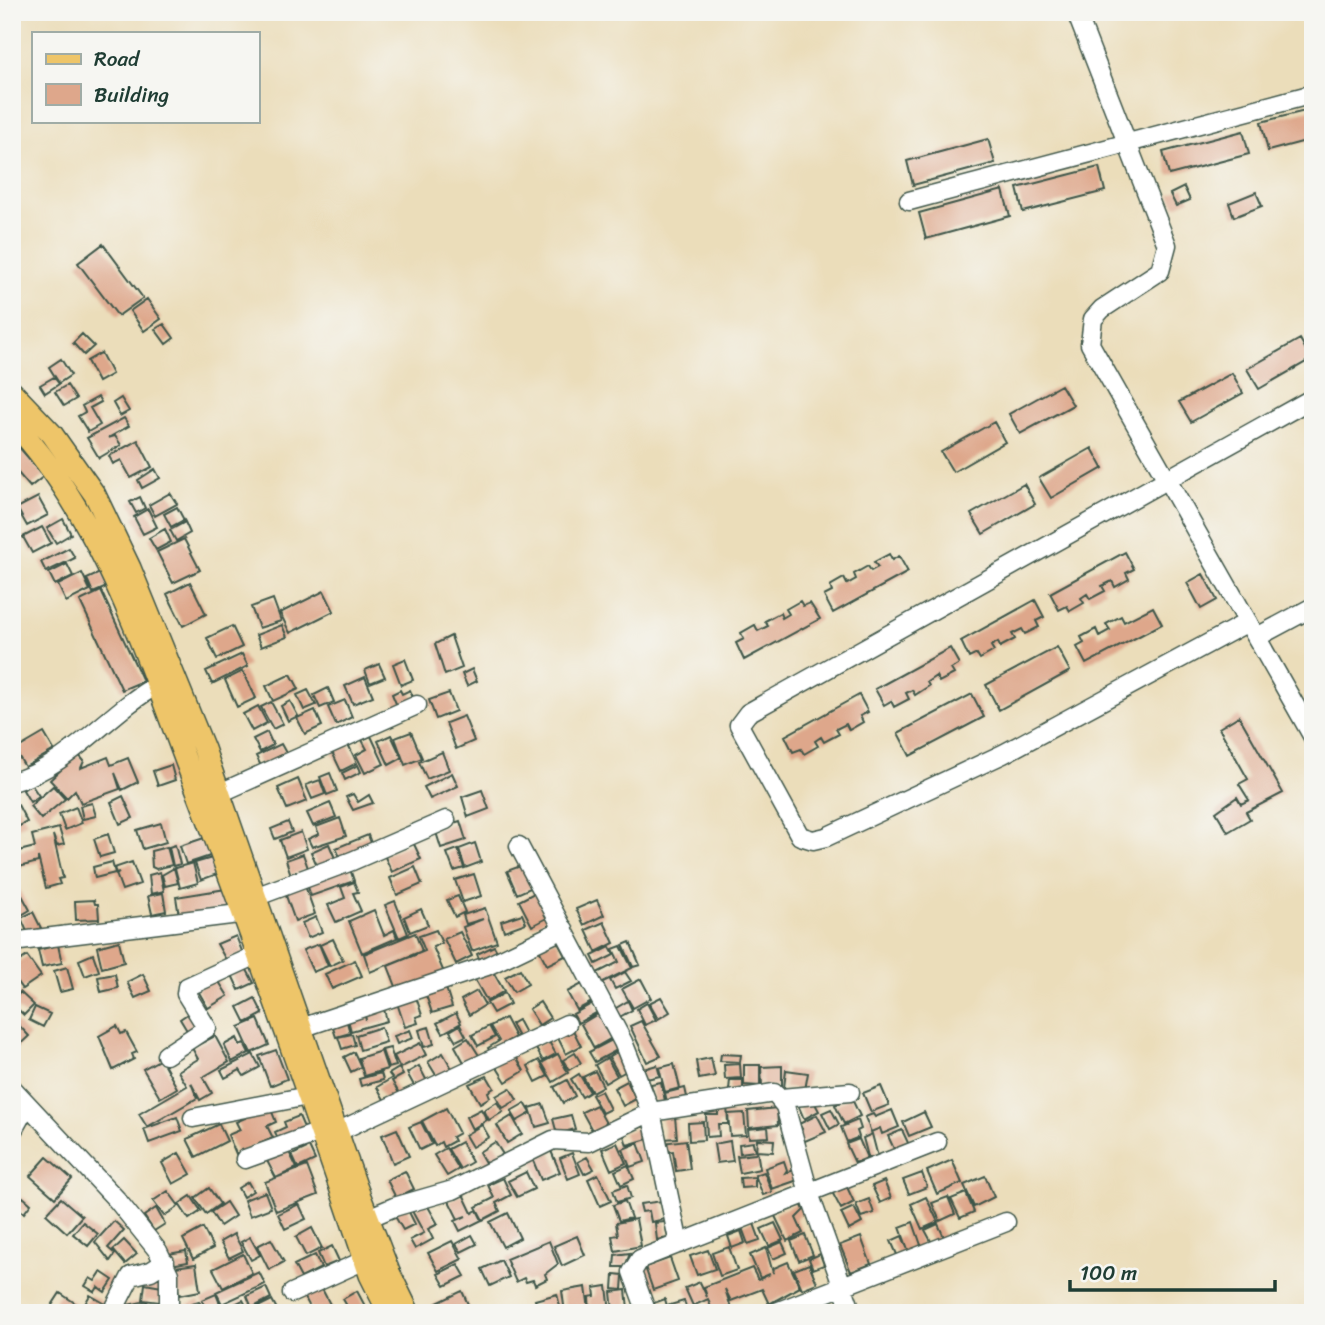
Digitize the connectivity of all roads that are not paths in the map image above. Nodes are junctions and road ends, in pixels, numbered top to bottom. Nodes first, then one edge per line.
1 (1076, 12) edge
2 (1313, 94) edge
3 (1128, 142) junction
4 (909, 201) dead end
5 (12, 392) edge
6 (1313, 398) edge
7 (12, 421) edge
8 (1167, 481) junction
9 (1313, 607) edge
10 (1252, 629) junction
11 (157, 685) junction
12 (417, 705) dead end
13 (1313, 737) edge
14 (12, 782) edge
15 (220, 793) junction
16 (446, 820) dead end
17 (519, 846) dead end
18 (253, 907) junction
19 (564, 929) junction
20 (12, 942) edge
21 (258, 954) junction
22 (567, 1024) dead end
23 (301, 1028) junction
24 (166, 1055) dead end
25 (12, 1088) edge
26 (850, 1092) dead end
27 (308, 1096) junction
28 (781, 1098) junction
29 (27, 1105) junction
30 (651, 1112) junction
31 (193, 1118) dead end
32 (12, 1132) edge
33 (329, 1132) junction
34 (937, 1142) dead end
35 (245, 1159) dead end
36 (809, 1193) junction
37 (368, 1218) junction
38 (1006, 1222) dead end
39 (679, 1244) junction
40 (365, 1260) junction
41 (165, 1262) junction
42 (843, 1285) junction
43 (292, 1293) dead end
44 (112, 1313) edge
45 (169, 1313) edge
46 (389, 1313) edge
47 (409, 1313) edge
48 (647, 1313) edge
49 (774, 1313) edge
50 (852, 1313) edge

1 - 3 street
2 - 3 street
3 - 4 street
3 - 8 street
5 - 15 main road
6 - 8 street
7 - 11 main road
8 - 10 street
8 - 10 street
9 - 10 street
10 - 13 street
11 - 14 street
11 - 18 main road
12 - 15 street
15 - 18 main road
16 - 18 street
17 - 19 street
18 - 20 street
18 - 21 main road
18 - 23 main road
19 - 23 street
19 - 30 street
21 - 24 street
21 - 27 main road
22 - 33 street
23 - 33 main road
25 - 29 street
26 - 28 street
27 - 31 street
27 - 33 main road
28 - 30 street
28 - 36 street
29 - 32 street
29 - 41 street
30 - 37 street
30 - 39 street
33 - 35 street
33 - 37 main road
33 - 40 main road
34 - 36 street
36 - 39 street
36 - 42 street
37 - 47 main road
38 - 42 street
39 - 48 street
40 - 43 street
40 - 46 main road
41 - 44 street
41 - 45 street
42 - 49 street
42 - 50 street

